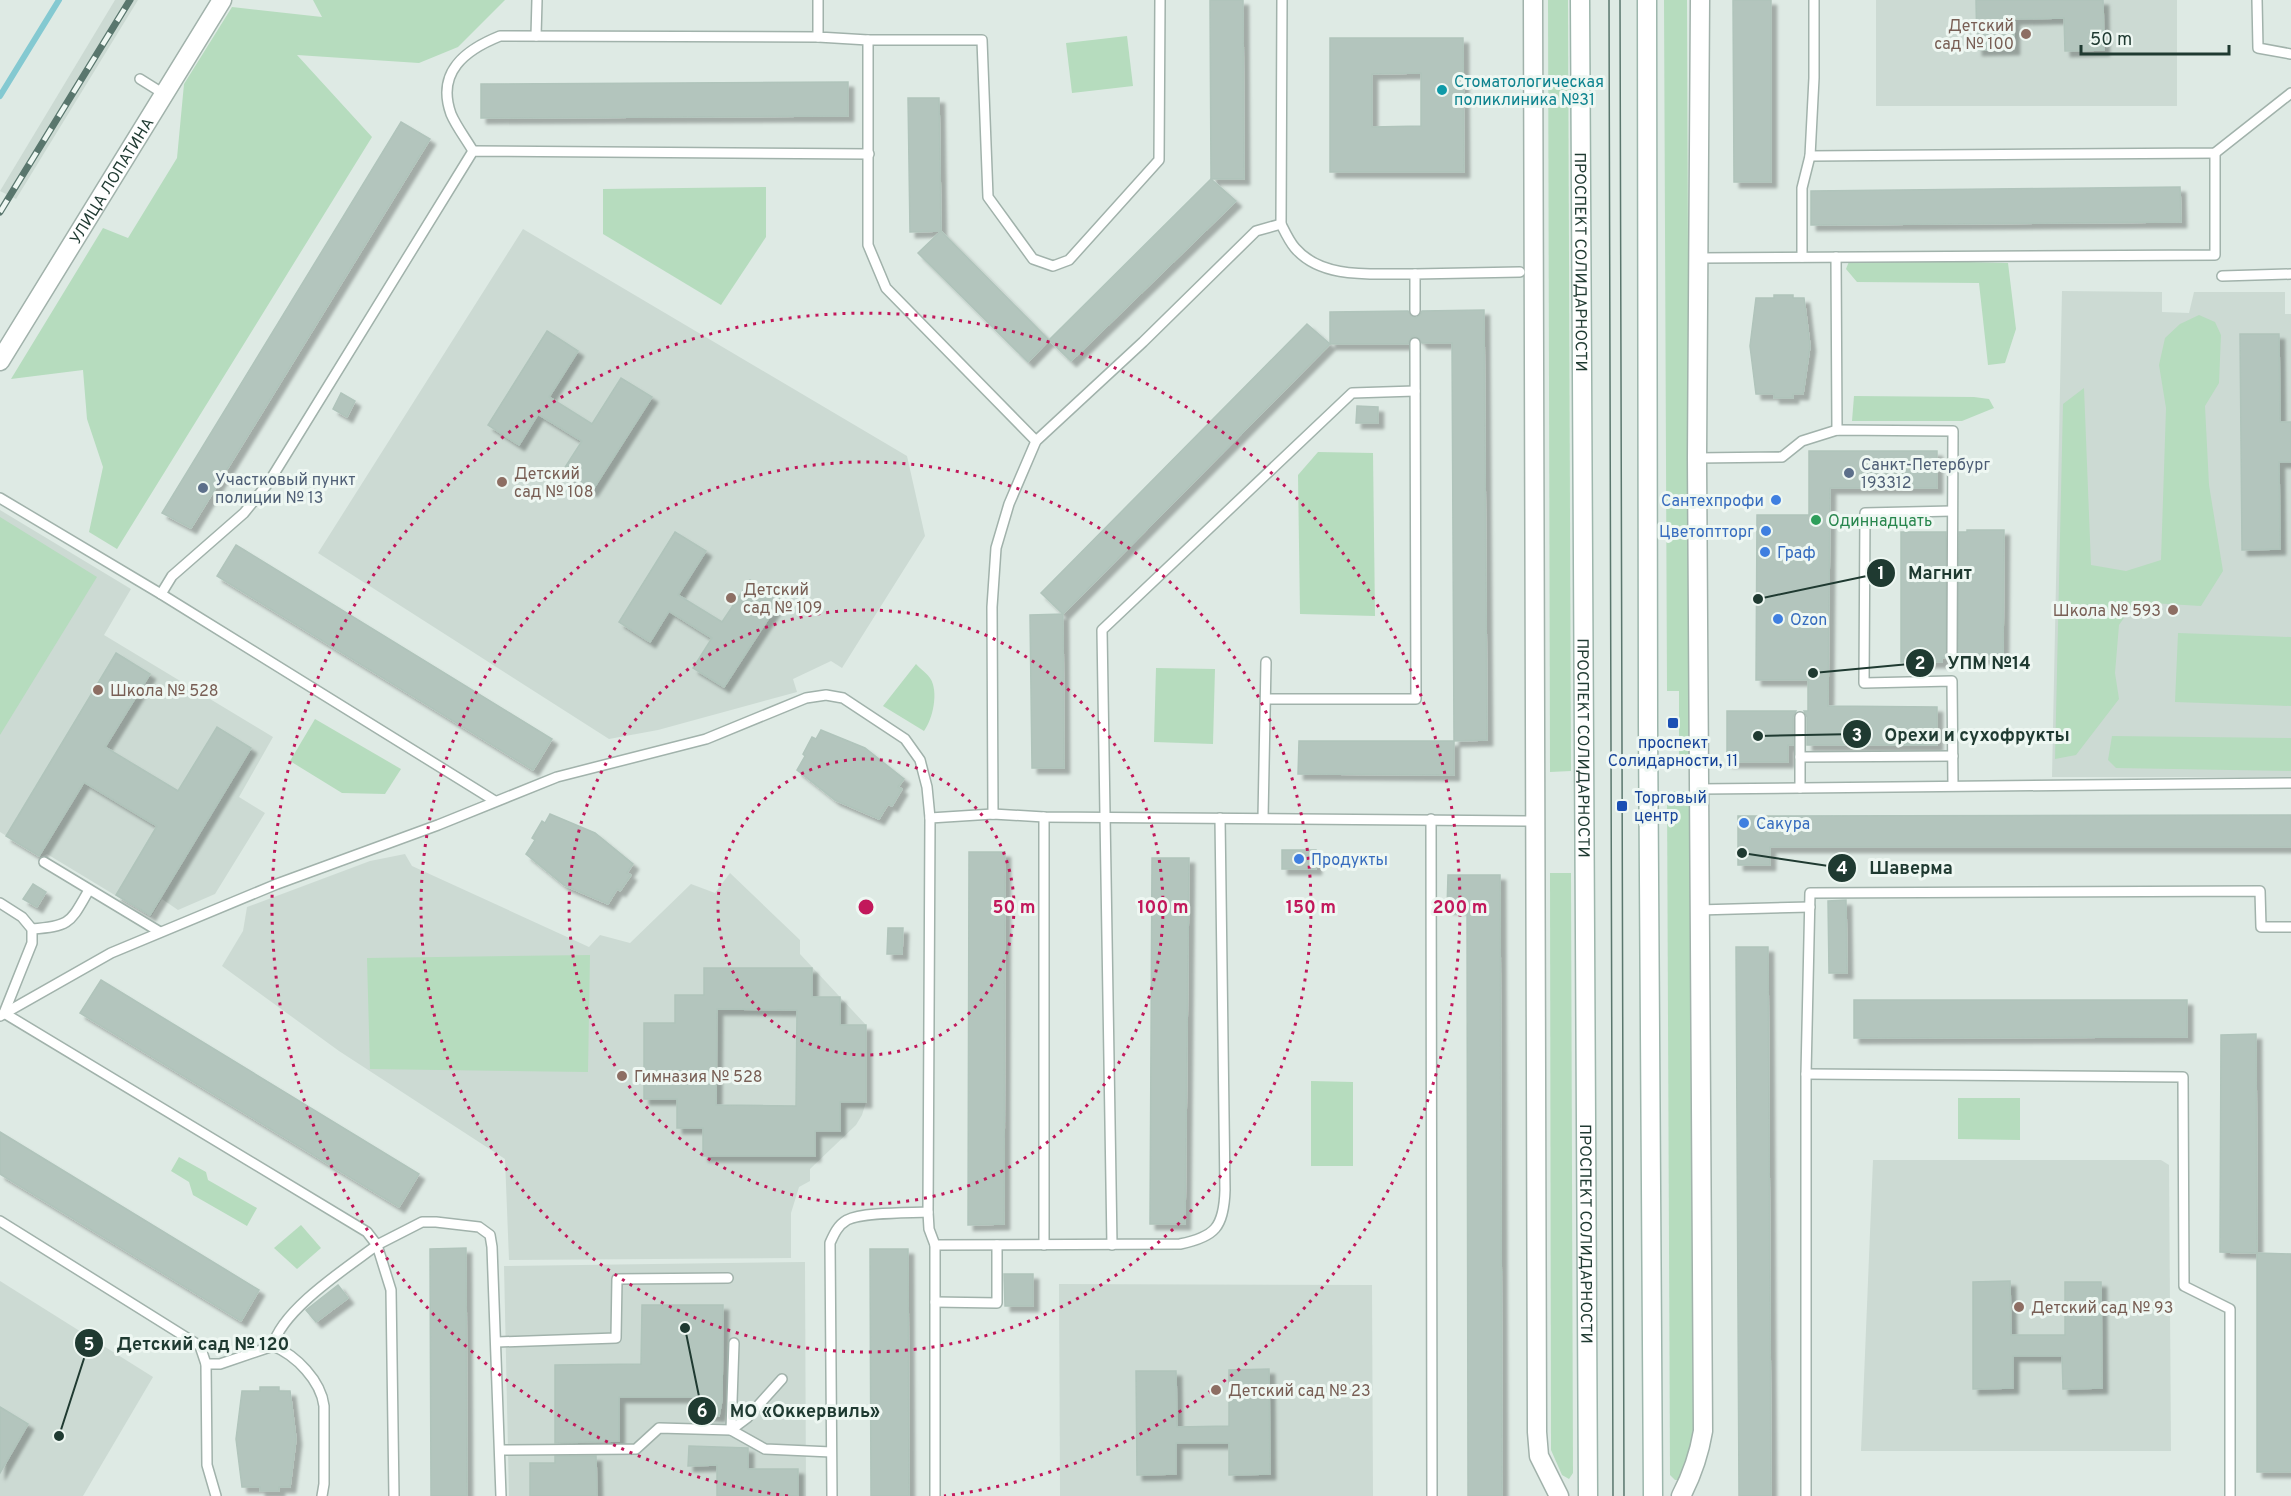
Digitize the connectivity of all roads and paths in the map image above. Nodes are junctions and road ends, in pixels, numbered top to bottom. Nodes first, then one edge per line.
1 (222, 0) edge
2 (537, 0) edge
3 (818, 0) edge
4 (1160, 0) edge
5 (1282, 0) edge
6 (1533, 0) edge
7 (1580, 0) edge
8 (1647, 0) edge
9 (1700, 0) edge
10 (1814, 0) edge
11 (2258, 0) edge
12 (536, 36) junction
13 (818, 38) junction
14 (868, 40) junction
15 (2291, 54) edge
16 (140, 79) dead end
17 (2291, 93) edge
18 (164, 94) junction
19 (473, 151) junction
20 (2215, 153) junction
21 (869, 154) junction
22 (1810, 156) junction
23 (1281, 224) junction
24 (1802, 257) junction
25 (1836, 257) junction
26 (1700, 258) junction
27 (1520, 272) dead end
28 (1415, 274) junction
29 (2291, 274) edge
30 (2222, 276) dead end
31 (1415, 311) dead end
32 (1415, 344) dead end
33 (0, 361) edge
34 (1416, 391) junction
35 (1838, 430) junction
36 (1036, 441) junction
37 (1697, 458) junction
38 (0, 498) edge
39 (1952, 512) junction
40 (160, 594) junction
41 (1952, 655) dead end
42 (1266, 662) dead end
43 (1266, 699) junction
44 (1800, 717) dead end
45 (1953, 756) junction
46 (1800, 757) junction
47 (2291, 783) edge
48 (1953, 785) junction
49 (1800, 788) junction
50 (1699, 789) junction
51 (495, 801) junction
52 (993, 814) junction
53 (1044, 817) junction
54 (1105, 817) junction
55 (930, 818) junction
56 (1220, 818) junction
57 (1263, 818) junction
58 (1431, 819) junction
59 (1534, 821) junction
60 (44, 862) dead end
61 (89, 890) junction
62 (0, 903) edge
63 (1810, 908) junction
64 (1698, 910) junction
65 (2291, 927) edge
66 (32, 929) junction
67 (160, 932) junction
68 (2, 1014) edge
69 (1806, 1074) junction
70 (928, 1212) junction
71 (0, 1221) edge
72 (377, 1245) junction
73 (935, 1245) junction
74 (997, 1245) junction
75 (1044, 1245) junction
76 (1112, 1245) junction
77 (728, 1278) dead end
78 (935, 1302) junction
79 (497, 1342) junction
80 (734, 1343) dead end
81 (273, 1346) junction
82 (206, 1364) junction
83 (782, 1379) dead end
84 (731, 1430) junction
85 (500, 1450) junction
86 (831, 1452) junction
87 (216, 1496) edge
88 (322, 1496) edge
89 (394, 1496) edge
90 (501, 1496) edge
91 (831, 1496) edge
92 (934, 1496) edge
93 (1431, 1496) edge
94 (1559, 1496) edge
95 (1588, 1496) edge
96 (1653, 1496) edge
97 (1681, 1496) edge
98 (1806, 1496) edge
99 (2230, 1496) edge

1 - 18 street, УЛИЦА ЛОПАТИНА
2 - 12 lane
3 - 13 lane
4 - 14 lane
5 - 23 lane
6 - 59 street
7 - 95 street, ПРОСПЕКТ СОЛИДАРНОСТИ
8 - 96 street
9 - 26 street
10 - 22 lane
11 - 15 lane
12 - 13 lane
12 - 19 lane
13 - 14 lane
14 - 21 lane
16 - 18 lane
17 - 20 lane
18 - 33 street, УЛИЦА ЛОПАТИНА
19 - 21 lane
19 - 40 lane
20 - 22 lane
20 - 25 lane
21 - 36 lane
22 - 24 lane
23 - 28 lane
23 - 36 lane
24 - 25 lane
24 - 26 lane
25 - 35 lane
26 - 37 street
27 - 28 lane
28 - 31 lane
29 - 30 lane
32 - 34 lane
34 - 43 lane
34 - 54 lane
35 - 37 lane
35 - 39 lane
36 - 52 lane
37 - 50 street
38 - 40 lane
39 - 41 lane
39 - 45 lane
40 - 51 lane
42 - 43 lane
43 - 57 lane
44 - 46 lane
45 - 46 lane
45 - 48 lane
46 - 49 lane
47 - 48 lane
48 - 49 lane
49 - 50 lane
50 - 64 street
51 - 55 lane
51 - 67 lane
52 - 53 lane
52 - 55 lane
53 - 54 lane
53 - 75 lane
54 - 56 lane
54 - 76 lane
55 - 70 lane
56 - 57 lane
56 - 76 lane
57 - 58 lane
58 - 59 lane
58 - 93 lane
59 - 94 street
60 - 61 lane
61 - 66 lane
61 - 67 lane
62 - 66 lane
63 - 64 lane
63 - 65 lane
63 - 69 lane
64 - 97 street
66 - 68 lane
67 - 68 lane
68 - 72 lane
69 - 98 lane
69 - 99 lane
70 - 73 lane
70 - 86 lane
71 - 82 lane
72 - 79 lane
72 - 81 lane
72 - 89 lane
73 - 74 lane
73 - 78 lane
74 - 75 lane
74 - 78 lane
75 - 76 lane
77 - 79 lane
78 - 92 lane
79 - 85 lane
80 - 84 lane
81 - 82 lane
81 - 88 lane
82 - 87 lane
83 - 84 lane
84 - 85 lane
84 - 86 lane
85 - 90 lane
86 - 91 lane

